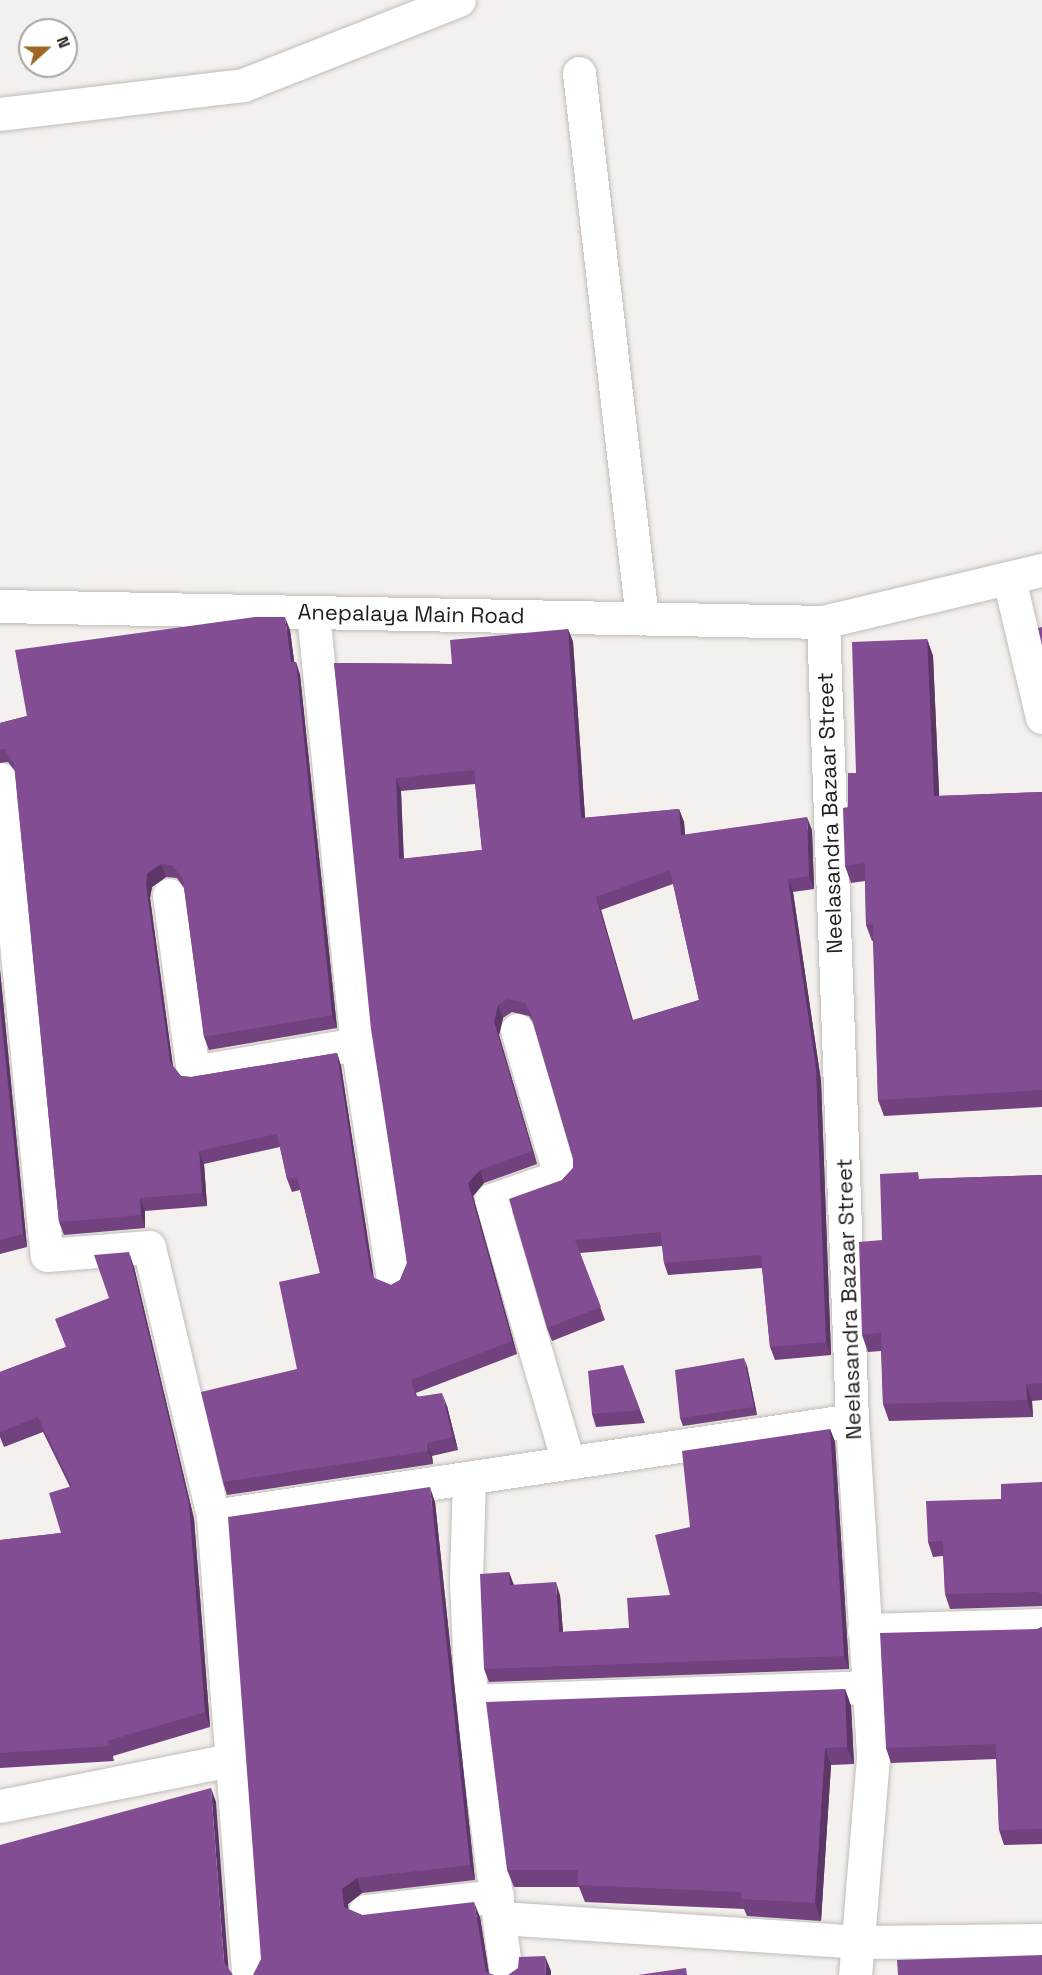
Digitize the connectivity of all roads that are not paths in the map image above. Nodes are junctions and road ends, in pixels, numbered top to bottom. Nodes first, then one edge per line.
1 (459, 0) edge
2 (579, 73) dead end
3 (0, 114) edge
4 (1042, 570) edge
5 (1009, 579) junction
6 (0, 606) edge
7 (313, 613) junction
8 (642, 618) junction
9 (823, 622) junction
10 (1042, 717) edge
11 (0, 779) edge
12 (169, 895) dead end
13 (518, 1030) dead end
14 (357, 1044) junction
15 (393, 1279) dead end
16 (852, 1420) junction
17 (568, 1462) junction
18 (469, 1478) junction
19 (213, 1516) junction
20 (1042, 1625) edge
21 (864, 1630) junction
22 (868, 1686) junction
23 (471, 1701) junction
24 (231, 1760) junction
25 (0, 1806) edge
26 (499, 1907) junction
27 (365, 1911) dead end
28 (1042, 1940) edge
29 (861, 1942) junction
30 (248, 1975) edge
31 (506, 1975) edge
32 (855, 1975) edge

1 - 3 street
2 - 8 street
4 - 5 street, Anepalaya Main Road
5 - 9 street, Anepalaya Main Road
5 - 10 street
6 - 7 street, Anepalaya Main Road
7 - 8 street, Anepalaya Main Road
7 - 14 street
8 - 9 street, Anepalaya Main Road
9 - 16 street, Neelasandra Bazaar Street
11 - 19 street
12 - 14 street
13 - 17 street
14 - 15 street
16 - 17 street
16 - 21 street, Neelasandra Bazaar Street
17 - 18 street
18 - 19 street
18 - 23 street
19 - 24 street
20 - 21 street
21 - 22 street, Neelasandra Bazaar Street
22 - 23 street
22 - 29 street, Neelasandra Bazaar Street
23 - 26 street
24 - 25 street
24 - 30 street
26 - 27 street
26 - 29 street
26 - 31 street
28 - 29 street
29 - 32 street, Neelasandra Bazaar Street

